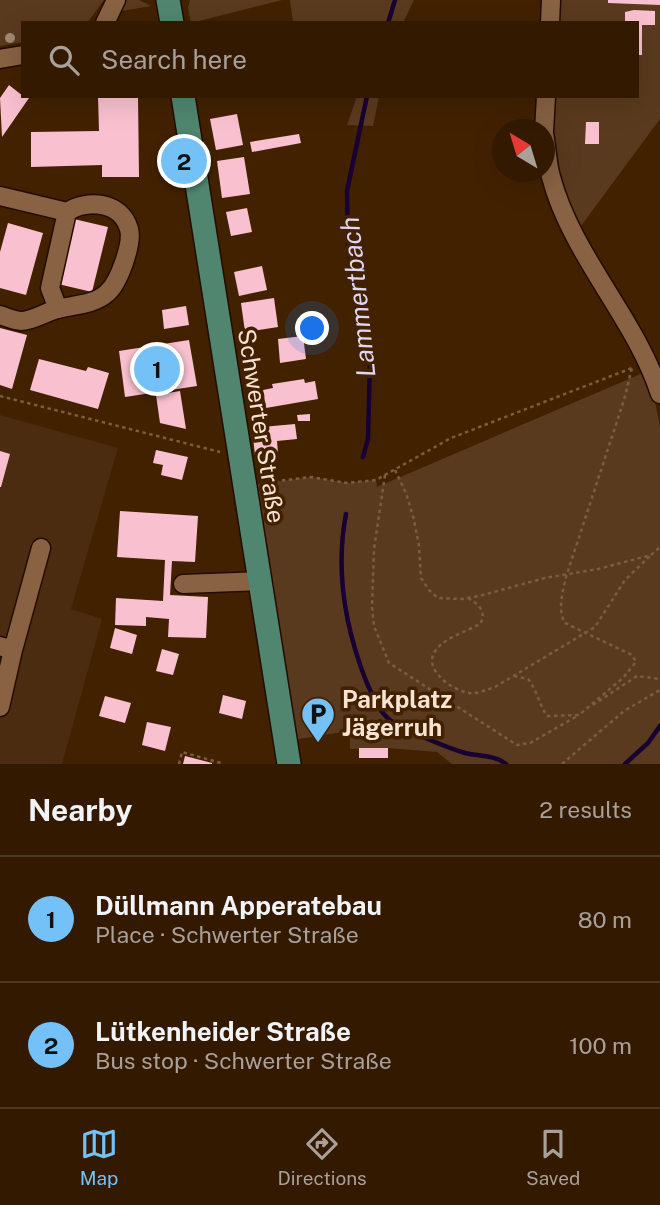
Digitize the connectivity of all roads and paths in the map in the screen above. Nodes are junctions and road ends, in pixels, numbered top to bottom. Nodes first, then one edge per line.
1 (116, 0) edge
2 (168, 0) edge
3 (551, 0) edge
4 (106, 21) edge
5 (172, 21) edge
6 (550, 21) edge
7 (21, 55) edge
8 (0, 60) edge
9 (183, 98) edge
10 (546, 98) edge
11 (545, 119) edge
12 (553, 182) edge
13 (0, 196) edge
14 (67, 212) junction
15 (58, 309) junction
16 (0, 316) edge
17 (640, 365) junction
18 (660, 394) edge
19 (0, 396) edge
20 (238, 456) junction
21 (395, 470) junction
22 (385, 475) junction
23 (244, 486) junction
24 (660, 547) edge
25 (41, 548) dead end
26 (651, 555) junction
27 (567, 573) junction
28 (260, 582) junction
29 (183, 584) dead end
30 (468, 598) junction
31 (586, 633) junction
32 (6, 648) edge
33 (514, 676) junction
34 (660, 678) edge
35 (660, 690) edge
36 (0, 707) edge
37 (579, 715) junction
38 (221, 762) edge
39 (179, 764) edge
40 (289, 764) edge
41 (562, 764) edge

1 - 4 street
2 - 5 main road
3 - 6 street
7 - 8 street
9 - 20 main road, Schwerter Straße
10 - 11 street
12 - 17 street
13 - 14 street
14 - 15 street
14 - 15 street
15 - 16 street
17 - 18 street
17 - 21 path
17 - 27 path
19 - 20 path
20 - 23 main road, Schwerter Straße
21 - 22 path
21 - 30 path
22 - 23 path
22 - 37 path
23 - 28 main road, Schwerter Straße
24 - 26 path
25 - 32 street
26 - 27 path
26 - 31 path
27 - 30 path
27 - 31 path
28 - 29 street
28 - 40 main road, Schwerter Straße
30 - 33 path
31 - 33 path
31 - 37 path
32 - 36 street
33 - 37 path
34 - 37 path
35 - 41 path
38 - 39 path

